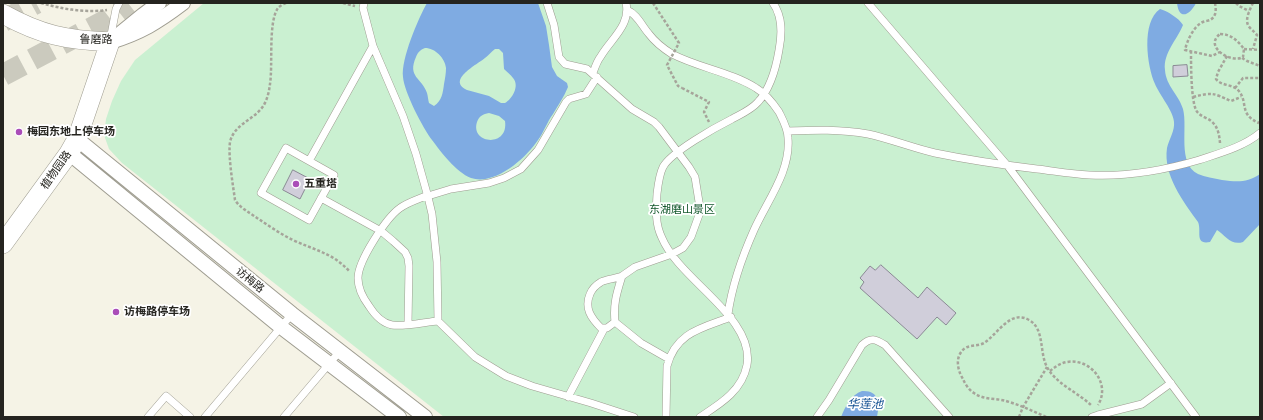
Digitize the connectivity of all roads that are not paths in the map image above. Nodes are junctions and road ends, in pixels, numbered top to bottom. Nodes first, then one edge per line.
1 (159, 3) edge
2 (183, 3) edge
3 (364, 3) edge
4 (547, 3) edge
5 (773, 3) edge
6 (868, 3) edge
7 (117, 6) edge
8 (627, 6) edge
9 (3, 14) edge
10 (110, 42) junction
11 (373, 46) junction
12 (595, 75) junction
13 (764, 94) junction
14 (787, 131) junction
15 (1260, 133) edge
16 (73, 146) junction
17 (678, 153) junction
18 (309, 161) junction
19 (1007, 165) junction
20 (428, 196) junction
21 (321, 198) junction
22 (381, 231) junction
23 (3, 244) edge
24 (672, 254) junction
25 (622, 276) junction
26 (612, 279) junction
27 (618, 288) junction
28 (292, 314) junction
29 (729, 316) junction
30 (438, 321) junction
31 (615, 322) junction
32 (408, 324) junction
33 (282, 327) junction
34 (604, 329) junction
35 (340, 351) junction
36 (669, 359) junction
37 (330, 365) junction
38 (1171, 383) junction
39 (568, 396) junction
40 (148, 417) edge
41 (190, 417) edge
42 (205, 417) edge
43 (284, 417) edge
44 (399, 417) edge
45 (425, 417) edge
46 (634, 417) edge
47 (666, 417) edge
48 (700, 417) edge
49 (817, 417) edge
50 (949, 417) edge
51 (1092, 417) edge
52 (1196, 417) edge

1 - 10 street
2 - 10 street, 鲁磨路
3 - 11 lane
4 - 12 lane
5 - 13 lane
6 - 19 lane
7 - 10 lane
8 - 12 lane
8 - 13 lane
9 - 10 street, 鲁磨路
10 - 16 street, 植物园路
11 - 18 lane
11 - 20 lane
12 - 17 lane
12 - 20 lane
13 - 14 lane
13 - 17 lane
14 - 19 lane
14 - 29 lane
15 - 19 lane
16 - 23 street, 植物园路
16 - 28 street, 访梅路
16 - 33 street, 访梅路
17 - 24 lane
17 - 24 lane
18 - 21 lane
18 - 21 lane
19 - 38 lane
20 - 22 lane
20 - 30 lane
21 - 22 lane
22 - 32 lane
22 - 32 lane
24 - 25 lane
24 - 29 lane
25 - 26 lane
25 - 27 lane
26 - 27 lane
26 - 34 lane
27 - 31 lane
28 - 33 lane
28 - 35 street, 访梅路
29 - 36 lane
29 - 48 lane
30 - 32 lane
30 - 39 lane
31 - 34 lane
31 - 36 lane
33 - 37 street, 访梅路
33 - 42 lane
34 - 39 lane
35 - 37 lane
35 - 45 street, 访梅路
36 - 47 lane
37 - 43 lane
37 - 44 street, 访梅路
38 - 51 lane
38 - 52 lane
39 - 46 lane
40 - 41 lane
49 - 50 lane

